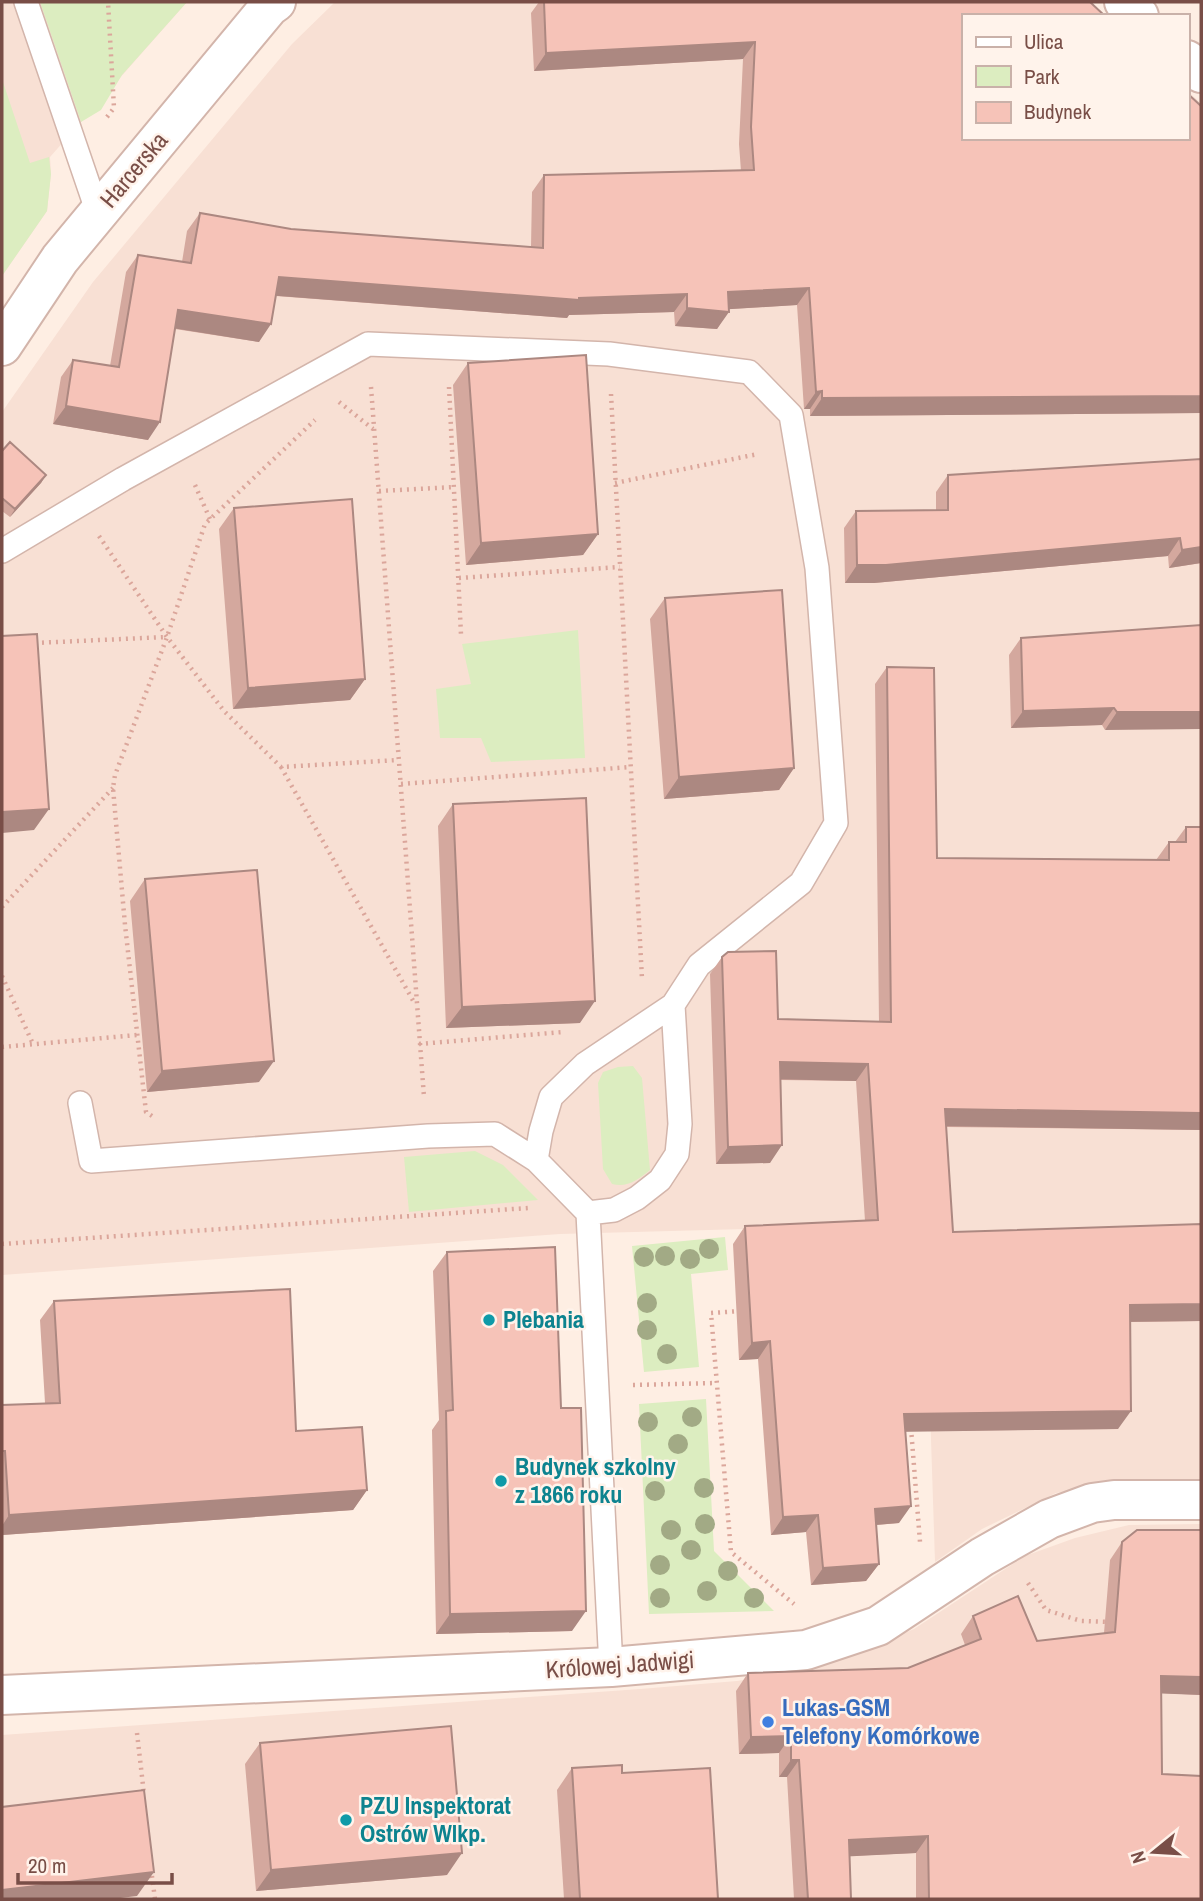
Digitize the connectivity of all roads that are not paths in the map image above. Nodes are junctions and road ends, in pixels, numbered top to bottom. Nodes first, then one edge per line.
1 (26, 2) edge
2 (276, 2) edge
3 (1124, 2) edge
4 (1137, 14) edge
5 (98, 214) junction
6 (2, 346) edge
7 (2, 551) edge
8 (673, 1005) junction
9 (80, 1103) dead end
10 (536, 1160) junction
11 (584, 1209) junction
12 (1201, 1500) edge
13 (611, 1667) junction
14 (2, 1695) edge

1 - 5 lane
2 - 5 street, Harcerska
3 - 4 street
5 - 6 street, Harcerska
7 - 8 lane
8 - 10 lane
8 - 11 lane
9 - 10 lane
10 - 11 lane
11 - 13 lane
12 - 13 street, Królowej Jadwigi
13 - 14 street, Królowej Jadwigi

